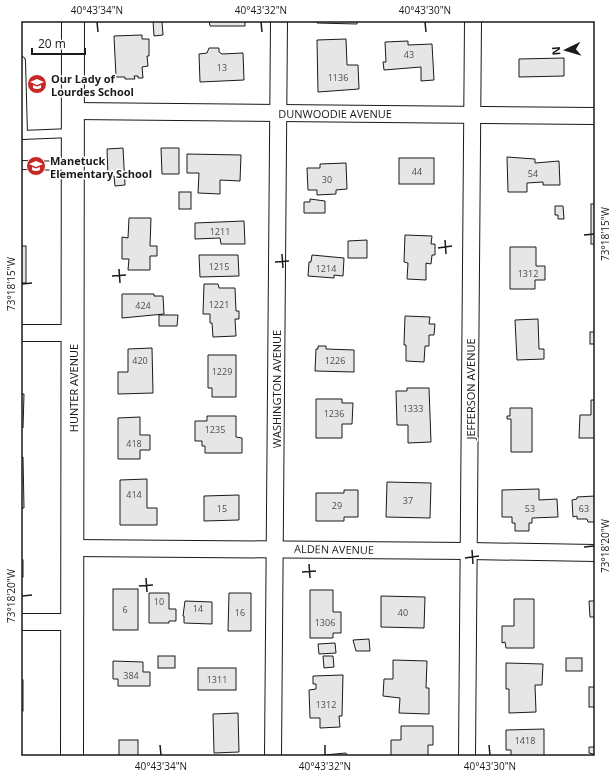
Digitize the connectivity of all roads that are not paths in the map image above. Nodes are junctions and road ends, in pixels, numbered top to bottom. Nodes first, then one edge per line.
1 (73, 21) edge
2 (279, 21) edge
3 (473, 21) edge
4 (21, 61) edge
5 (74, 112) junction
6 (278, 112) junction
7 (473, 114) junction
8 (595, 116) edge
9 (74, 133) junction
10 (22, 135) edge
11 (21, 165) edge
12 (74, 166) junction
13 (21, 333) edge
14 (72, 333) junction
15 (73, 548) junction
16 (275, 549) junction
17 (469, 551) junction
18 (595, 553) edge
19 (21, 622) edge
20 (73, 622) junction
21 (72, 756) edge
22 (273, 756) edge
23 (467, 756) edge

1 - 5 street, HUNTER AVENUE
2 - 6 street, WASHINGTON AVENUE
3 - 7 street, JEFFERSON AVENUE
4 - 10 lane
5 - 6 street, DUNWOODIE AVENUE
5 - 9 street, HUNTER AVENUE
6 - 7 street, DUNWOODIE AVENUE
6 - 16 street, WASHINGTON AVENUE
7 - 8 street, DUNWOODIE AVENUE
7 - 17 street, JEFFERSON AVENUE
9 - 10 lane
9 - 12 street, HUNTER AVENUE
11 - 12 lane
12 - 14 street, HUNTER AVENUE
13 - 14 street
14 - 15 street, HUNTER AVENUE
15 - 16 street, ALDEN AVENUE
15 - 20 street, HUNTER AVENUE
16 - 17 street, ALDEN AVENUE
16 - 22 street, WASHINGTON AVENUE
17 - 18 street, ALDEN AVENUE
17 - 23 street, JEFFERSON AVENUE
19 - 20 street
20 - 21 street, HUNTER AVENUE

